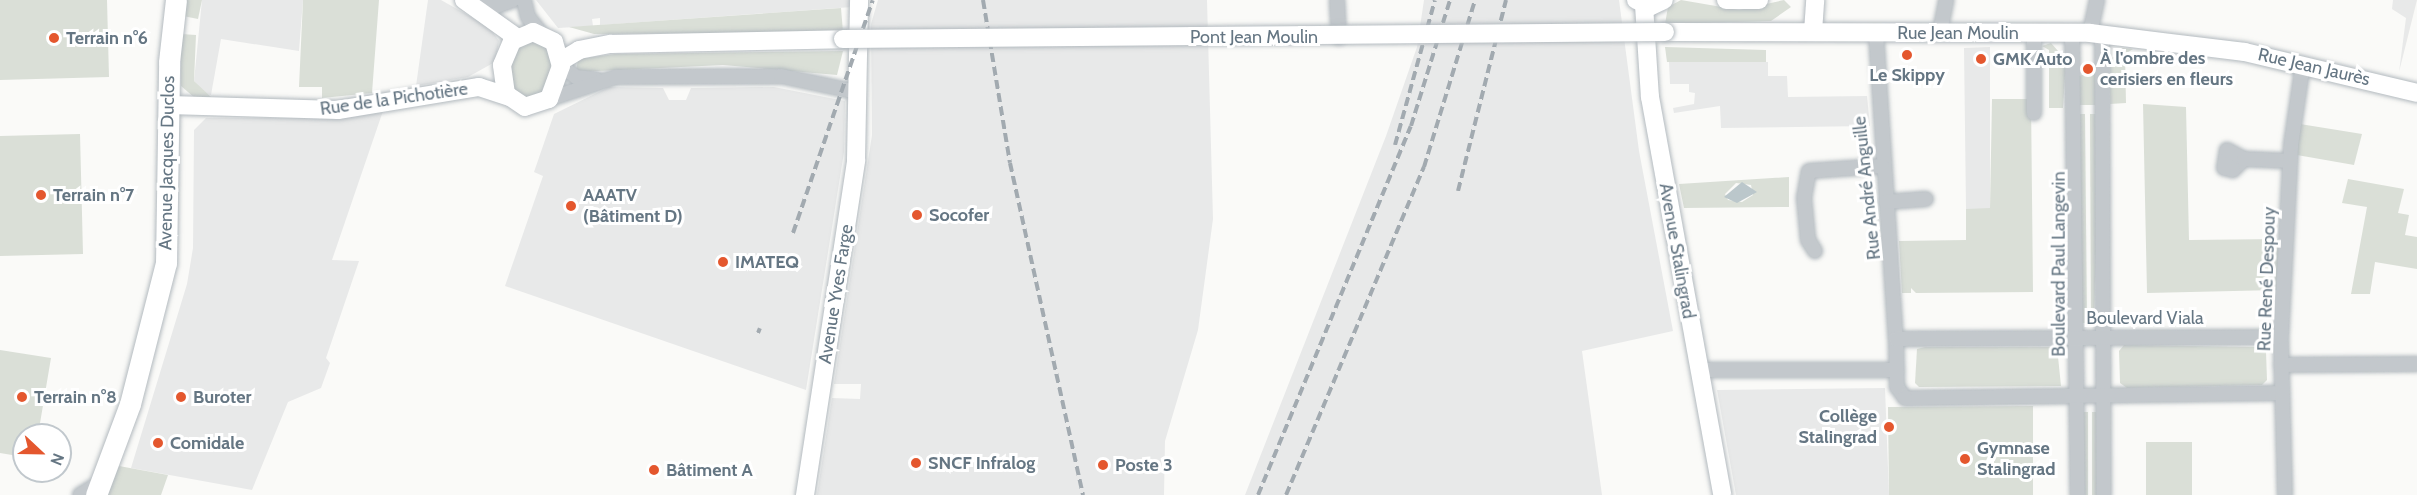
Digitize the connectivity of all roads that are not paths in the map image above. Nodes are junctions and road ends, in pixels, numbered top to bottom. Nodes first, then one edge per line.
1 (176, 0) edge
2 (465, 0) edge
3 (859, 0) edge
4 (1664, 0) edge
5 (1726, 0) edge
6 (1759, 0) edge
7 (1815, 0) edge
8 (1946, 0) edge
9 (2097, 0) edge
10 (520, 1) edge
11 (1640, 2) edge
12 (1337, 3) edge
13 (1813, 32) junction
14 (1940, 32) junction
15 (2034, 32) junction
16 (1875, 33) junction
17 (2088, 34) junction
18 (544, 35) junction
19 (516, 37) junction
20 (1339, 37) junction
21 (611, 44) junction
22 (561, 64) junction
23 (2303, 64) junction
24 (601, 79) junction
25 (857, 92) junction
26 (2417, 93) edge
27 (509, 97) junction
28 (549, 99) junction
29 (169, 105) junction
30 (2034, 113) dead end
31 (2244, 159) dead end
32 (2290, 161) junction
33 (1882, 166) junction
34 (1926, 199) dead end
35 (1886, 202) junction
36 (1815, 251) dead end
37 (2078, 336) junction
38 (2102, 336) junction
39 (2281, 337) junction
40 (1896, 339) junction
41 (2417, 364) edge
42 (2281, 365) junction
43 (1699, 370) junction
44 (1897, 370) junction
45 (2281, 393) junction
46 (2103, 395) junction
47 (2078, 396) junction
48 (98, 488) edge
49 (80, 495) edge
50 (805, 495) edge
51 (1722, 495) edge
52 (2078, 495) edge
53 (2104, 495) edge
54 (2285, 495) edge

1 - 29 main road, Avenue Jacques Duclos
2 - 10 street
2 - 19 main road
3 - 25 main road, Avenue Yves Farge
4 - 11 main road
5 - 6 main road
7 - 13 main road
8 - 14 street
9 - 17 street
10 - 18 street
10 - 19 street
11 - 43 main road, Avenue Stalingrad
12 - 20 street
13 - 16 main road, Rue Jean Moulin
13 - 20 main road, Pont Jean Moulin, bridge
14 - 15 main road, Rue Jean Moulin
14 - 16 main road, Rue Jean Moulin
15 - 17 main road, Rue Jean Moulin
15 - 30 street
16 - 33 street, Rue André Anguille
17 - 23 main road, Rue Jean Jaurès
17 - 37 street, Boulevard Paul Langevin
17 - 38 street
18 - 19 main road
18 - 21 main road
18 - 22 main road
19 - 27 main road
20 - 21 main road, Pont Jean Moulin, bridge
21 - 22 main road
22 - 24 street
22 - 28 main road
23 - 26 main road, Rue Jean Jaurès
23 - 32 street, Rue René Despouy
24 - 25 street
24 - 28 street
25 - 50 main road, Avenue Yves Farge
27 - 28 main road
27 - 29 main road, Rue de la Pichotière
29 - 48 main road, Avenue Jacques Duclos
31 - 32 street
32 - 39 street, Rue René Despouy
33 - 35 street, Rue André Anguille
33 - 36 street
34 - 35 street
35 - 40 street, Rue André Anguille
37 - 38 street, Boulevard Viala
37 - 40 street, Boulevard Viala
37 - 47 street, Boulevard Paul Langevin
38 - 39 street, Boulevard Viala
38 - 46 street
39 - 42 street, Rue René Despouy
40 - 44 street
41 - 42 street
42 - 45 street, Rue René Despouy
43 - 44 street
43 - 51 main road, Avenue Stalingrad
44 - 47 street
45 - 46 street
45 - 54 street, Rue René Despouy
46 - 47 street
46 - 53 street
47 - 52 street, Boulevard Paul Langevin
48 - 49 street

